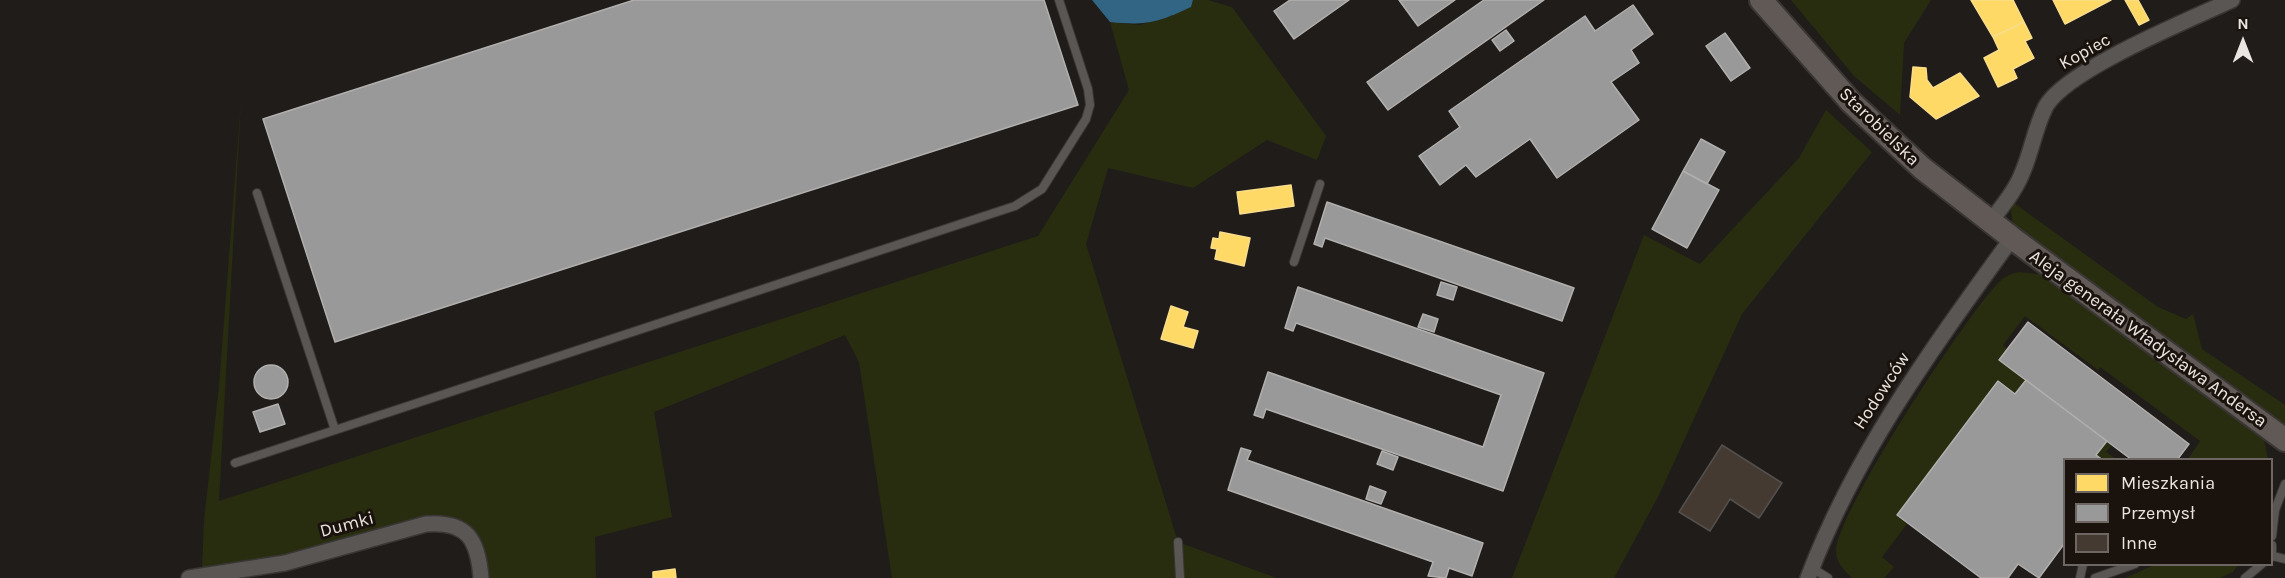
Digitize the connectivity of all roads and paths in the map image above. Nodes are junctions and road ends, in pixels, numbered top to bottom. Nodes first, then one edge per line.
1 (1059, 0) edge
2 (1761, 0) edge
3 (2232, 0) edge
4 (1320, 184) dead end
5 (256, 193) dead end
6 (1990, 221) junction
7 (2012, 238) junction
8 (1294, 262) dead end
9 (335, 430) junction
10 (2285, 440) edge
11 (235, 464) dead end
12 (2285, 484) edge
13 (2273, 523) edge
14 (1178, 542) dead end
15 (2129, 566) edge
16 (2260, 566) edge
17 (1810, 573) edge
18 (189, 578) edge
19 (481, 578) edge
20 (1180, 578) edge
21 (1828, 578) edge
22 (2095, 578) edge
23 (2245, 578) edge

1 - 9 lane
2 - 6 street, Starobielska
3 - 6 street, Kopiec
4 - 8 lane
5 - 9 lane
6 - 7 street, Starobielska
7 - 10 street, Aleja generała Władysława Andersa
7 - 17 street, Hodowców
9 - 11 lane
12 - 13 lane
14 - 20 lane
15 - 22 lane
16 - 23 lane
17 - 21 lane
18 - 19 street, Dumki

